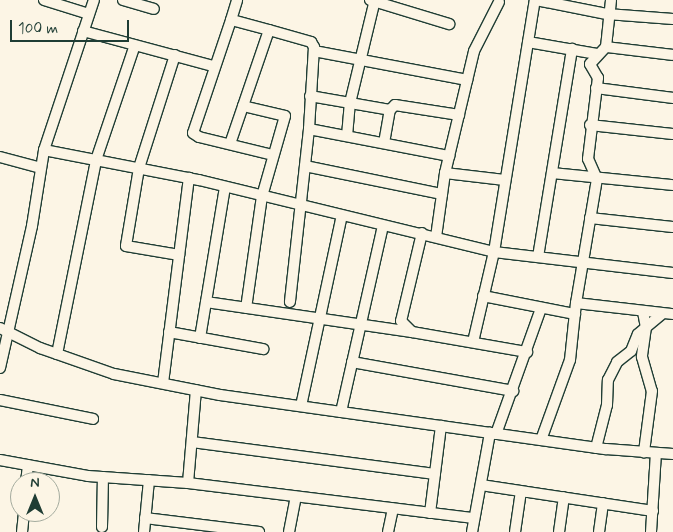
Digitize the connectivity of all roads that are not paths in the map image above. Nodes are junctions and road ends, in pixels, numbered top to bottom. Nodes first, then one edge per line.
1 (44, 0) edge
2 (94, 0) edge
3 (123, 0) edge
4 (237, 0) edge
5 (373, 0) edge
6 (535, 0) edge
7 (611, 0) edge
8 (497, 1) edge
9 (154, 9) dead end
10 (89, 14) junction
11 (607, 14) junction
12 (673, 19) edge
13 (230, 20) junction
14 (449, 24) dead end
15 (269, 30) junction
16 (83, 31) junction
17 (528, 42) junction
18 (135, 45) junction
19 (606, 47) junction
20 (572, 50) junction
21 (314, 51) junction
22 (597, 54) junction
23 (175, 55) junction
24 (673, 55) edge
25 (360, 61) junction
26 (213, 66) junction
27 (467, 80) junction
28 (596, 88) junction
29 (310, 96) junction
30 (673, 98) edge
31 (350, 103) junction
32 (243, 106) junction
33 (390, 110) junction
34 (459, 115) junction
35 (590, 126) junction
36 (309, 129) junction
37 (673, 134) edge
38 (347, 136) junction
39 (384, 143) junction
40 (230, 144) junction
41 (44, 150) junction
42 (273, 155) junction
43 (449, 156) junction
44 (0, 157) edge
45 (96, 160) junction
46 (305, 166) junction
47 (41, 168) junction
48 (139, 168) junction
49 (445, 173) junction
50 (552, 173) junction
51 (189, 178) junction
52 (597, 179) junction
53 (505, 180) junction
54 (673, 185) edge
55 (225, 187) junction
56 (442, 194) junction
57 (262, 196) junction
58 (301, 205) junction
59 (342, 214) junction
60 (590, 218) junction
61 (382, 226) junction
62 (673, 227) edge
63 (422, 233) junction
64 (436, 237) junction
65 (494, 252) junction
66 (179, 255) junction
67 (538, 257) junction
68 (583, 263) junction
69 (673, 273) edge
70 (483, 296) junction
71 (206, 302) junction
72 (290, 302) dead end
73 (576, 303) junction
74 (246, 308) junction
75 (541, 308) junction
76 (643, 312) junction
77 (575, 314) junction
78 (662, 314) junction
79 (673, 314) edge
80 (320, 318) junction
81 (361, 324) junction
82 (646, 327) junction
83 (4, 331) edge
84 (169, 332) junction
85 (412, 332) junction
86 (200, 338) junction
87 (473, 342) junction
88 (263, 349) dead end
89 (631, 351) junction
90 (527, 352) junction
91 (57, 354) junction
92 (642, 357) junction
93 (352, 362) junction
94 (0, 368) edge
95 (163, 383) junction
96 (196, 390) junction
97 (513, 391) junction
98 (0, 400) edge
99 (301, 406) junction
100 (341, 412) junction
101 (93, 419) dead end
102 (441, 426) junction
103 (493, 433) junction
104 (542, 440) junction
105 (192, 442) junction
106 (596, 448) junction
107 (644, 452) junction
108 (656, 453) junction
109 (673, 454) edge
110 (0, 460) edge
111 (28, 465) junction
112 (27, 472) edge
113 (435, 474) junction
114 (103, 477) junction
115 (149, 480) junction
116 (188, 483) junction
117 (481, 485) junction
118 (521, 491) junction
119 (296, 497) junction
120 (564, 498) junction
121 (603, 503) junction
122 (393, 509) junction
123 (653, 510) junction
124 (430, 513) junction
125 (145, 518) junction
126 (474, 518) junction
127 (102, 527) dead end
128 (144, 532) edge
129 (259, 532) edge
130 (290, 532) edge
131 (388, 532) edge
132 (472, 532) edge
133 (515, 532) edge
134 (559, 532) edge
135 (599, 532) edge
136 (651, 532) edge

1 - 10 street
2 - 10 street
3 - 9 street
4 - 13 street
5 - 14 street
5 - 25 street
6 - 11 street
6 - 17 street
7 - 11 street
8 - 27 street
10 - 16 street
11 - 12 street
11 - 19 street
13 - 15 street
13 - 26 street
15 - 21 street
15 - 32 street
16 - 18 street
16 - 41 street
17 - 20 street
17 - 53 street
18 - 23 street
18 - 45 street
19 - 22 street
19 - 24 street
20 - 22 street
20 - 50 street
21 - 25 street
21 - 29 street
22 - 28 street
23 - 26 street
23 - 48 street
25 - 27 street
25 - 31 street
26 - 40 street
27 - 34 street
28 - 30 street
28 - 35 street
29 - 31 street
29 - 36 street
31 - 33 street
31 - 38 street
32 - 40 street
32 - 42 street
33 - 34 street
33 - 39 street
34 - 43 street
35 - 37 street
35 - 52 street
36 - 38 street
36 - 46 street
38 - 39 street
39 - 43 street
40 - 42 street
41 - 45 street
41 - 47 street
42 - 57 street
43 - 49 street
44 - 47 street
45 - 48 street
45 - 91 street
46 - 56 street
46 - 58 street
47 - 83 street
48 - 51 street
48 - 66 street
49 - 53 street
49 - 56 street
50 - 52 street
50 - 67 street
51 - 55 street
51 - 66 street
52 - 54 street
52 - 60 street
53 - 65 street
55 - 57 street
55 - 71 street
56 - 64 street
57 - 58 street
57 - 74 street
58 - 59 street
58 - 72 street
59 - 61 street
59 - 80 street
60 - 62 street
60 - 68 street
61 - 63 street
61 - 81 street
63 - 64 street
63 - 85 street
64 - 65 street
65 - 67 street
65 - 70 street
66 - 84 street
67 - 68 street
68 - 69 street
68 - 73 street
70 - 75 street
70 - 87 street
71 - 74 street
71 - 86 street
73 - 76 street
73 - 77 street
74 - 80 street
75 - 77 street
75 - 90 street
76 - 78 street
76 - 82 street
77 - 104 street
78 - 79 street
78 - 82 street
80 - 81 street
80 - 99 street
81 - 85 street
81 - 93 street
82 - 89 street
82 - 92 street
83 - 91 street
83 - 94 street
84 - 86 street
84 - 95 street
85 - 87 street
86 - 88 street
87 - 90 street
89 - 92 street
89 - 106 street
90 - 97 street
91 - 95 street
92 - 107 street
93 - 97 street
93 - 100 street
95 - 96 street
96 - 99 street
96 - 105 street
97 - 103 street
98 - 101 street
99 - 100 street
100 - 102 street
102 - 103 street
102 - 113 street
103 - 104 street
103 - 117 street
104 - 106 street
105 - 113 street
105 - 116 street
106 - 107 street
107 - 108 street
108 - 109 street
108 - 123 street
110 - 111 street
111 - 112 street
111 - 114 street
113 - 124 street
114 - 115 street
114 - 127 street
115 - 116 street
115 - 125 street
116 - 119 street
117 - 118 street
117 - 126 street
118 - 120 street
118 - 133 street
119 - 122 street
119 - 130 street
120 - 121 street
120 - 134 street
121 - 123 street
121 - 135 street
122 - 124 street
122 - 131 street
123 - 136 street
124 - 126 street
125 - 128 street
125 - 129 street
126 - 132 street

